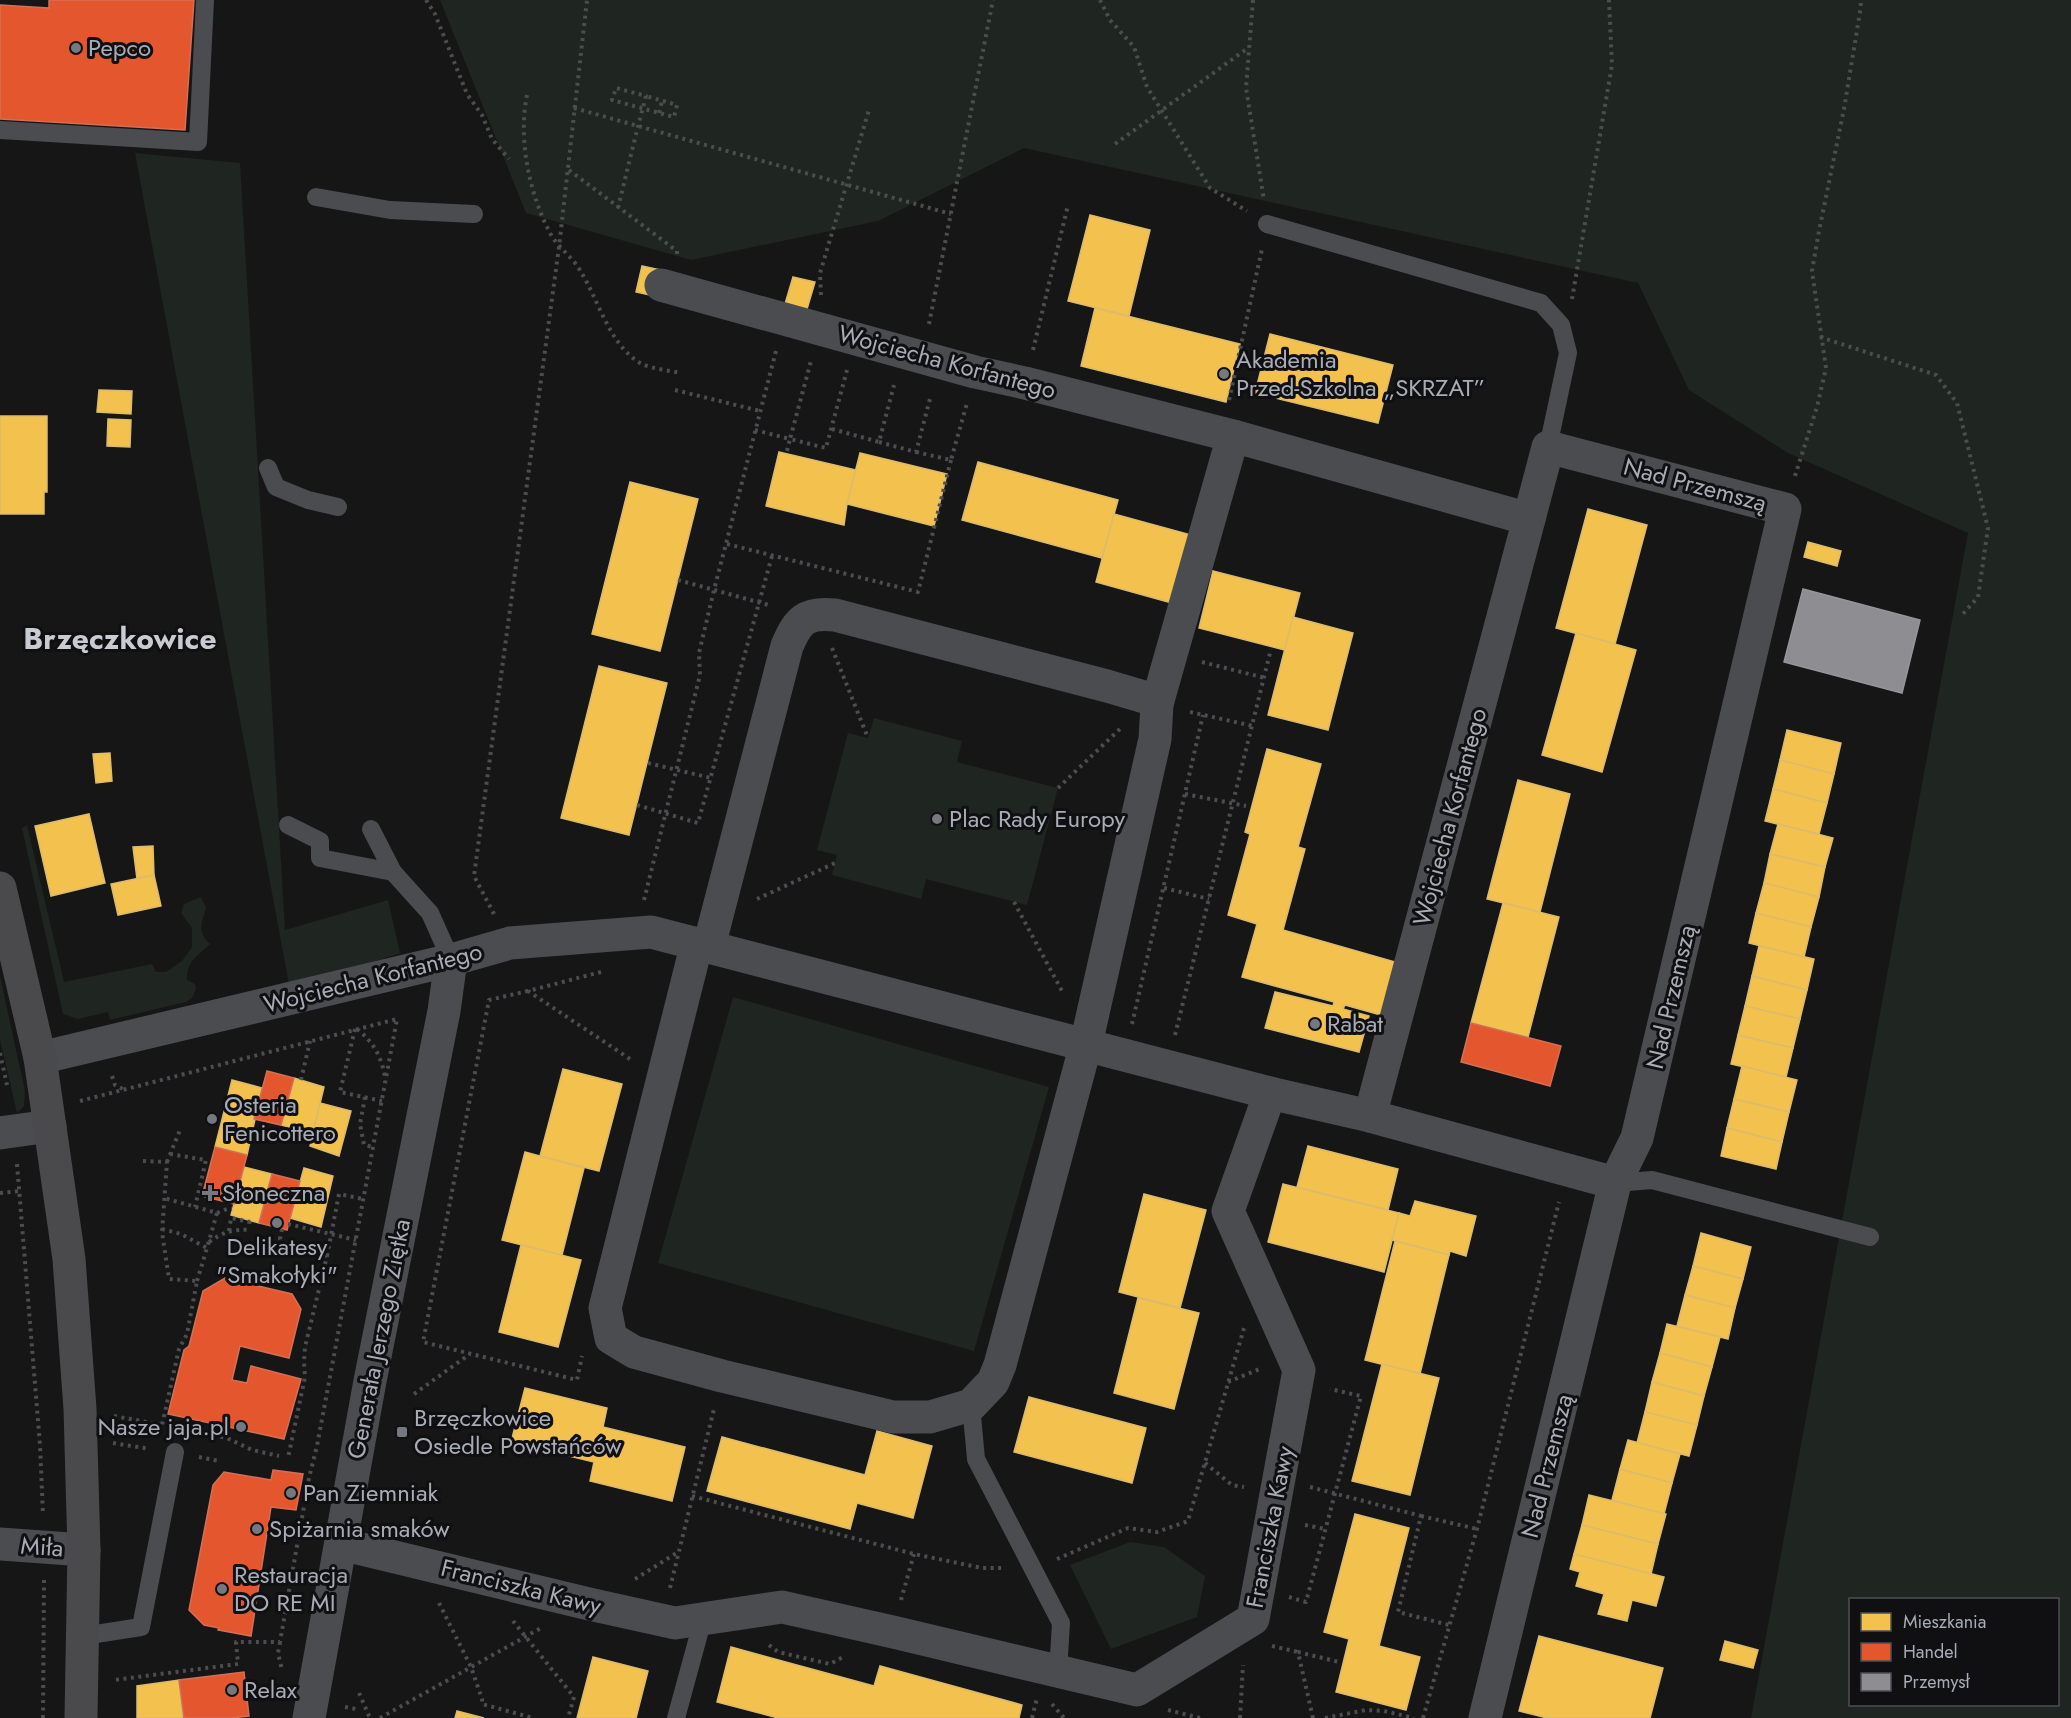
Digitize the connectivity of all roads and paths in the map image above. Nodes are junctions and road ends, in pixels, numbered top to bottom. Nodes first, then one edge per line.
1 (205, 0) edge
2 (426, 0) edge
3 (587, 0) edge
4 (993, 0) edge
5 (1100, 0) edge
6 (1609, 0) edge
7 (1860, 0) edge
8 (1249, 47) dead end
9 (527, 95) dead end
10 (646, 96) junction
11 (662, 101) junction
12 (574, 108) junction
13 (643, 109) junction
14 (869, 110) dead end
15 (1162, 111) junction
16 (659, 113) junction
17 (639, 126) junction
18 (0, 130) edge
19 (1115, 144) dead end
20 (509, 159) dead end
21 (568, 170) junction
22 (847, 186) junction
23 (316, 197) dead end
24 (1068, 205) dead end
25 (618, 208) junction
26 (474, 214) dead end
27 (951, 214) junction
28 (1268, 224) joint
29 (560, 247) junction
30 (677, 251) dead end
31 (661, 285) dead end
32 (1570, 309) dead end
33 (785, 318) junction
34 (821, 329) junction
35 (1820, 337) junction
36 (855, 339) junction
37 (922, 358) junction
38 (975, 372) junction
39 (680, 373) dead end
40 (1025, 383) junction
41 (675, 390) dead end
42 (760, 411) junction
43 (831, 429) junction
44 (755, 430) junction
45 (1233, 436) junction
46 (790, 439) junction
47 (879, 442) junction
48 (1548, 447) junction
49 (787, 451) dead end
50 (916, 453) junction
51 (951, 460) junction
52 (268, 468) dead end
53 (338, 507) dead end
54 (1785, 509) junction
55 (1530, 519) junction
56 (727, 544) junction
57 (772, 556) junction
58 (1962, 615) dead end
59 (1271, 649) dead end
60 (1171, 654) junction
61 (1265, 678) junction
62 (1154, 702) junction
63 (1203, 715) junction
64 (1253, 726) junction
65 (648, 763) dead end
66 (676, 771) junction
67 (711, 778) junction
68 (1058, 788) dead end
69 (1185, 794) junction
70 (1233, 804) junction
71 (637, 806) dead end
72 (1246, 806) dead end
73 (666, 814) junction
74 (288, 825) dead end
75 (372, 829) dead end
76 (835, 863) dead end
77 (393, 872) junction
78 (0, 888) edge
79 (1164, 888) junction
80 (1209, 899) junction
81 (1014, 902) dead end
82 (635, 933) junction
83 (708, 935) junction
84 (510, 943) junction
85 (451, 960) junction
86 (604, 971) dead end
87 (528, 990) junction
88 (1064, 994) dead end
89 (356, 1029) junction
90 (310, 1041) junction
91 (1086, 1044) junction
92 (0, 1053) edge
93 (1125, 1054) junction
94 (40, 1058) junction
95 (637, 1063) dead end
96 (1167, 1065) junction
97 (111, 1072) dead end
98 (301, 1080) dead end
99 (386, 1080) junction
100 (125, 1090) junction
101 (1270, 1093) junction
102 (365, 1097) junction
103 (382, 1101) junction
104 (77, 1102) dead end
105 (1370, 1116) junction
106 (50, 1126) junction
107 (180, 1130) dead end
108 (7, 1132) edge
109 (373, 1147) junction
110 (170, 1154) junction
111 (143, 1161) dead end
112 (167, 1162) junction
113 (1567, 1170) junction
114 (1615, 1183) junction
115 (0, 1192) edge
116 (21, 1194) junction
117 (164, 1198) junction
118 (363, 1199) junction
119 (195, 1207) junction
120 (232, 1209) dead end
121 (217, 1213) junction
122 (251, 1220) dead end
123 (288, 1224) dead end
124 (162, 1229) junction
125 (282, 1229) dead end
126 (250, 1230) dead end
127 (229, 1231) junction
128 (332, 1234) junction
129 (1870, 1237) dead end
130 (356, 1240) junction
131 (208, 1245) junction
132 (327, 1256) junction
133 (197, 1281) junction
134 (1260, 1281) junction
135 (585, 1345) dead end
136 (470, 1354) junction
137 (1263, 1368) dead end
138 (722, 1376) junction
139 (1297, 1381) junction
140 (1228, 1382) junction
141 (414, 1394) dead end
142 (971, 1405) junction
143 (162, 1425) dead end
144 (175, 1452) dead end
145 (288, 1458) dead end
146 (1205, 1463) junction
147 (1278, 1486) junction
148 (1335, 1494) junction
149 (692, 1496) junction
150 (1421, 1516) junction
151 (1477, 1529) junction
152 (0, 1544) edge
153 (341, 1544) junction
154 (44, 1547) junction
155 (84, 1550) junction
156 (678, 1552) dead end
157 (914, 1554) junction
158 (1032, 1569) junction
159 (904, 1584) dead end
160 (1259, 1589) junction
161 (437, 1598) dead end
162 (703, 1619) junction
163 (512, 1620) dead end
164 (1245, 1624) junction
165 (1449, 1625) junction
166 (543, 1627) dead end
167 (83, 1636) junction
168 (525, 1637) junction
169 (762, 1643) dead end
170 (1275, 1647) dead end
171 (1298, 1652) junction
172 (847, 1656) dead end
173 (1339, 1662) dead end
174 (471, 1667) junction
175 (1058, 1672) junction
176 (111, 1680) dead end
177 (360, 1693) dead end
178 (1158, 1708) dead end
179 (43, 1718) edge
180 (81, 1718) edge
181 (309, 1718) edge
182 (370, 1718) edge
183 (380, 1718) edge
184 (533, 1718) edge
185 (568, 1718) edge
186 (676, 1718) edge
187 (1200, 1718) edge
188 (1240, 1718) edge
189 (1313, 1718) edge
190 (1325, 1718) edge
191 (1414, 1718) edge
192 (1423, 1718) edge
193 (1485, 1718) edge

1 - 18 lane
2 - 20 path
3 - 12 path
4 - 27 path
5 - 15 path
6 - 32 path
7 - 35 path
8 - 15 path
9 - 29 path
10 - 11 path
10 - 13 path
10 - 13 path
11 - 16 path
11 - 16 path
12 - 17 path
12 - 21 path
13 - 16 path
13 - 17 path
14 - 22 path
15 - 19 path
15 - 28 path
17 - 22 path
17 - 25 path
21 - 25 path
21 - 29 path
22 - 27 path
22 - 34 path
23 - 26 lane
24 - 40 path
25 - 30 path
27 - 37 path
28 - 48 lane
29 - 39 path
29 - 84 path
31 - 33 street, Wojciecha Korfantego
33 - 34 street, Wojciecha Korfantego
33 - 42 path
34 - 36 street, Wojciecha Korfantego
34 - 46 path
35 - 54 path
35 - 58 path
36 - 37 street, Wojciecha Korfantego
36 - 43 path
37 - 38 street, Wojciecha Korfantego
37 - 47 path
37 - 50 path
38 - 40 street, Wojciecha Korfantego
38 - 51 path
40 - 45 street, Wojciecha Korfantego
41 - 42 path
42 - 44 path
43 - 46 path
43 - 47 path
44 - 46 path
44 - 56 path
45 - 55 street, Wojciecha Korfantego
45 - 60 street
46 - 49 path
47 - 50 path
48 - 54 street, Nad Przemszą
48 - 55 street, Wojciecha Korfantego
50 - 51 path
51 - 57 path
52 - 53 lane
54 - 114 street, Nad Przemszą
55 - 105 street, Wojciecha Korfantego
56 - 57 path
56 - 66 path
57 - 67 path
59 - 61 path
60 - 61 path
60 - 62 street
61 - 64 path
62 - 63 path
62 - 68 path
62 - 83 street
62 - 91 street
63 - 64 path
63 - 69 path
64 - 70 path
65 - 66 path
66 - 67 path
66 - 73 path
67 - 73 path
69 - 70 path
69 - 79 path
70 - 72 path
70 - 80 path
71 - 73 path
73 - 82 path
74 - 77 lane
75 - 77 lane
76 - 83 path
77 - 85 lane
78 - 94 main road
79 - 80 path
79 - 93 path
80 - 96 path
81 - 88 path
82 - 83 street, Wojciecha Korfantego
82 - 84 street, Wojciecha Korfantego
83 - 91 street, Wojciecha Korfantego
83 - 138 street
84 - 85 street, Wojciecha Korfantego
85 - 94 street, Wojciecha Korfantego
85 - 153 street, Generała Jerzego Ziętka
86 - 87 path
87 - 95 path
87 - 136 path
89 - 90 path
89 - 99 path
89 - 99 path
89 - 102 path
90 - 98 path
90 - 100 path
91 - 93 street, Wojciecha Korfantego
91 - 142 street
92 - 108 path
93 - 96 street, Wojciecha Korfantego
94 - 106 main road
96 - 101 street, Wojciecha Korfantego
97 - 100 path
99 - 103 path
100 - 104 path
101 - 105 street, Wojciecha Korfantego
101 - 134 street, Franciszka Kawy
102 - 103 path
102 - 109 path
103 - 109 path
105 - 113 street, Wojciecha Korfantego
106 - 108 street
106 - 155 main road
107 - 110 path
108 - 116 path
109 - 118 path
110 - 112 path
110 - 119 path
111 - 112 path
112 - 117 path
113 - 114 street, Wojciecha Korfantego
113 - 151 path
114 - 129 lane
114 - 193 street, Nad Przemszą
115 - 116 path
116 - 154 path
117 - 119 path
117 - 124 path
118 - 128 path
118 - 130 path
119 - 121 path
120 - 121 path
121 - 131 path
122 - 127 path
123 - 128 path
124 - 131 path
124 - 133 path
125 - 132 path
126 - 127 path
127 - 131 path
128 - 130 path
128 - 132 path
130 - 176 path
131 - 133 path
132 - 145 path
133 - 143 path
134 - 139 street, Franciszka Kawy
134 - 140 path
135 - 136 path
136 - 141 path
137 - 140 path
138 - 142 street
138 - 149 path
139 - 147 street, Franciszka Kawy
139 - 148 path
140 - 146 path
142 - 158 lane
144 - 167 lane
146 - 147 path
146 - 158 path
147 - 148 path
147 - 160 street, Franciszka Kawy
148 - 150 path
148 - 160 path
149 - 156 path
149 - 157 path
150 - 151 path
150 - 165 path
151 - 165 path
152 - 154 street, Miła
153 - 162 street, Franciszka Kawy
153 - 181 street, Generała Jerzego Ziętka
154 - 155 street, Miła
154 - 179 path
155 - 167 main road
157 - 158 path
157 - 159 path
158 - 175 lane
160 - 164 street, Franciszka Kawy
161 - 174 path
162 - 175 street, Franciszka Kawy
162 - 186 lane
163 - 168 path
164 - 175 street, Franciszka Kawy
164 - 188 path
165 - 192 path
166 - 168 path
167 - 180 main road
168 - 174 path
168 - 185 path
169 - 172 path
170 - 171 path
171 - 173 path
171 - 189 path
174 - 183 path
174 - 184 path
177 - 182 path
178 - 187 path
190 - 191 path

